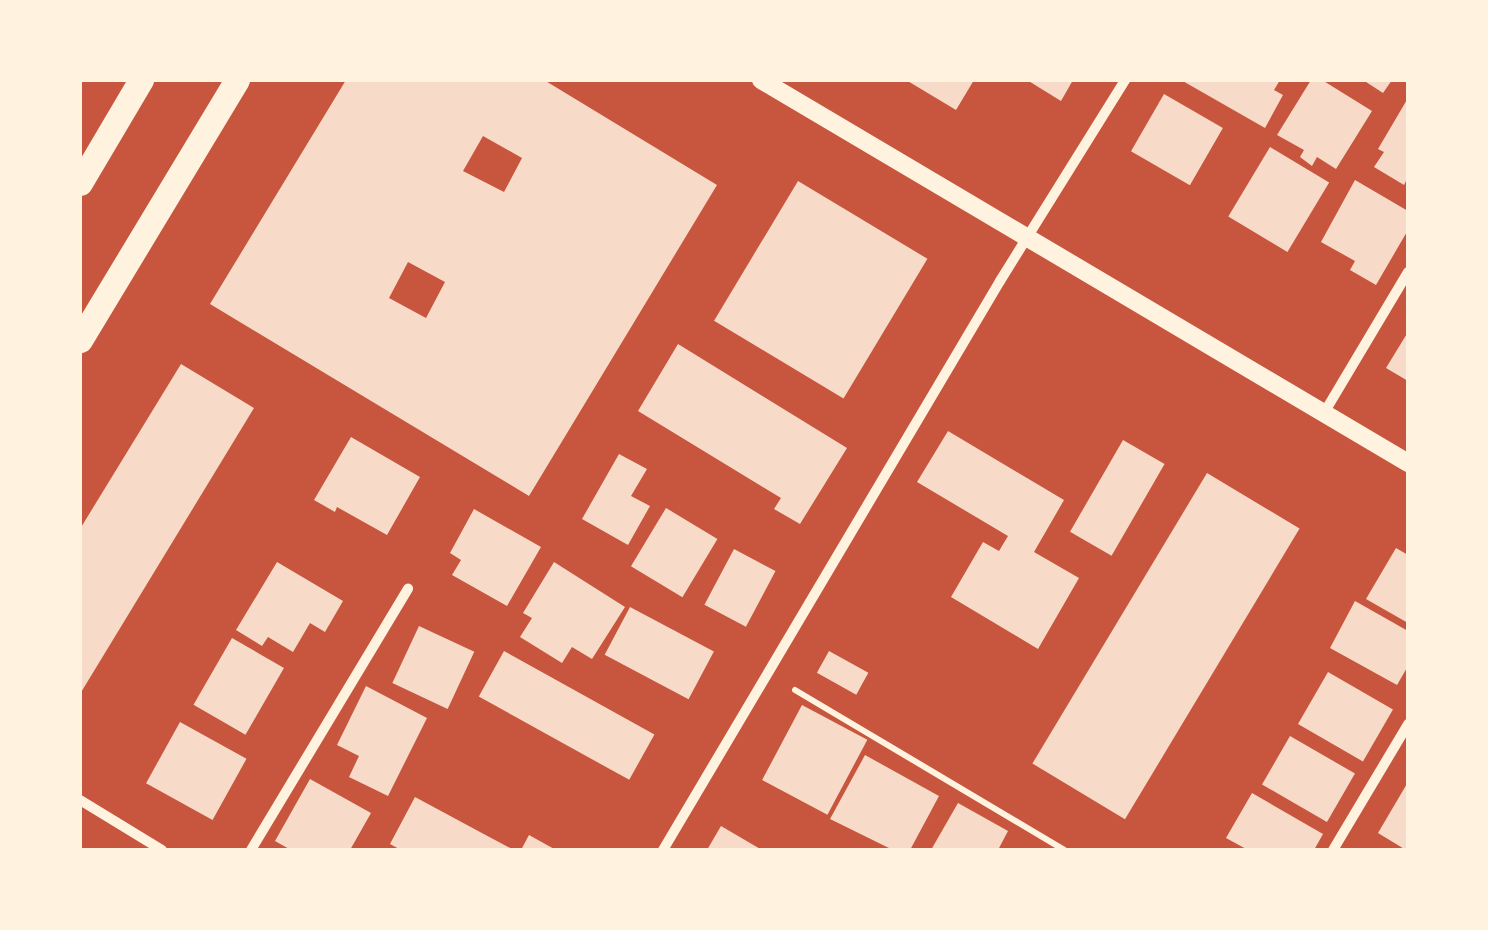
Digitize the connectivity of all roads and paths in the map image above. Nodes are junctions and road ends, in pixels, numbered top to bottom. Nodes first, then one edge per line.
1 (141, 80) edge
2 (237, 80) edge
3 (761, 80) edge
4 (1126, 80) edge
5 (80, 183) edge
6 (1028, 238) junction
7 (1408, 272) edge
8 (80, 340) edge
9 (1324, 414) junction
10 (1408, 463) edge
11 (408, 589) dead end
12 (768, 674) junction
13 (1408, 724) edge
14 (80, 800) edge
15 (162, 850) edge
16 (251, 850) edge
17 (663, 850) edge
18 (1064, 850) edge
19 (1334, 850) edge

1 - 5 main road
2 - 8 main road
3 - 6 street
4 - 6 street
6 - 9 street
6 - 12 street
7 - 9 street
9 - 10 street
11 - 16 street
12 - 17 street
12 - 18 path
13 - 19 street
14 - 15 street

